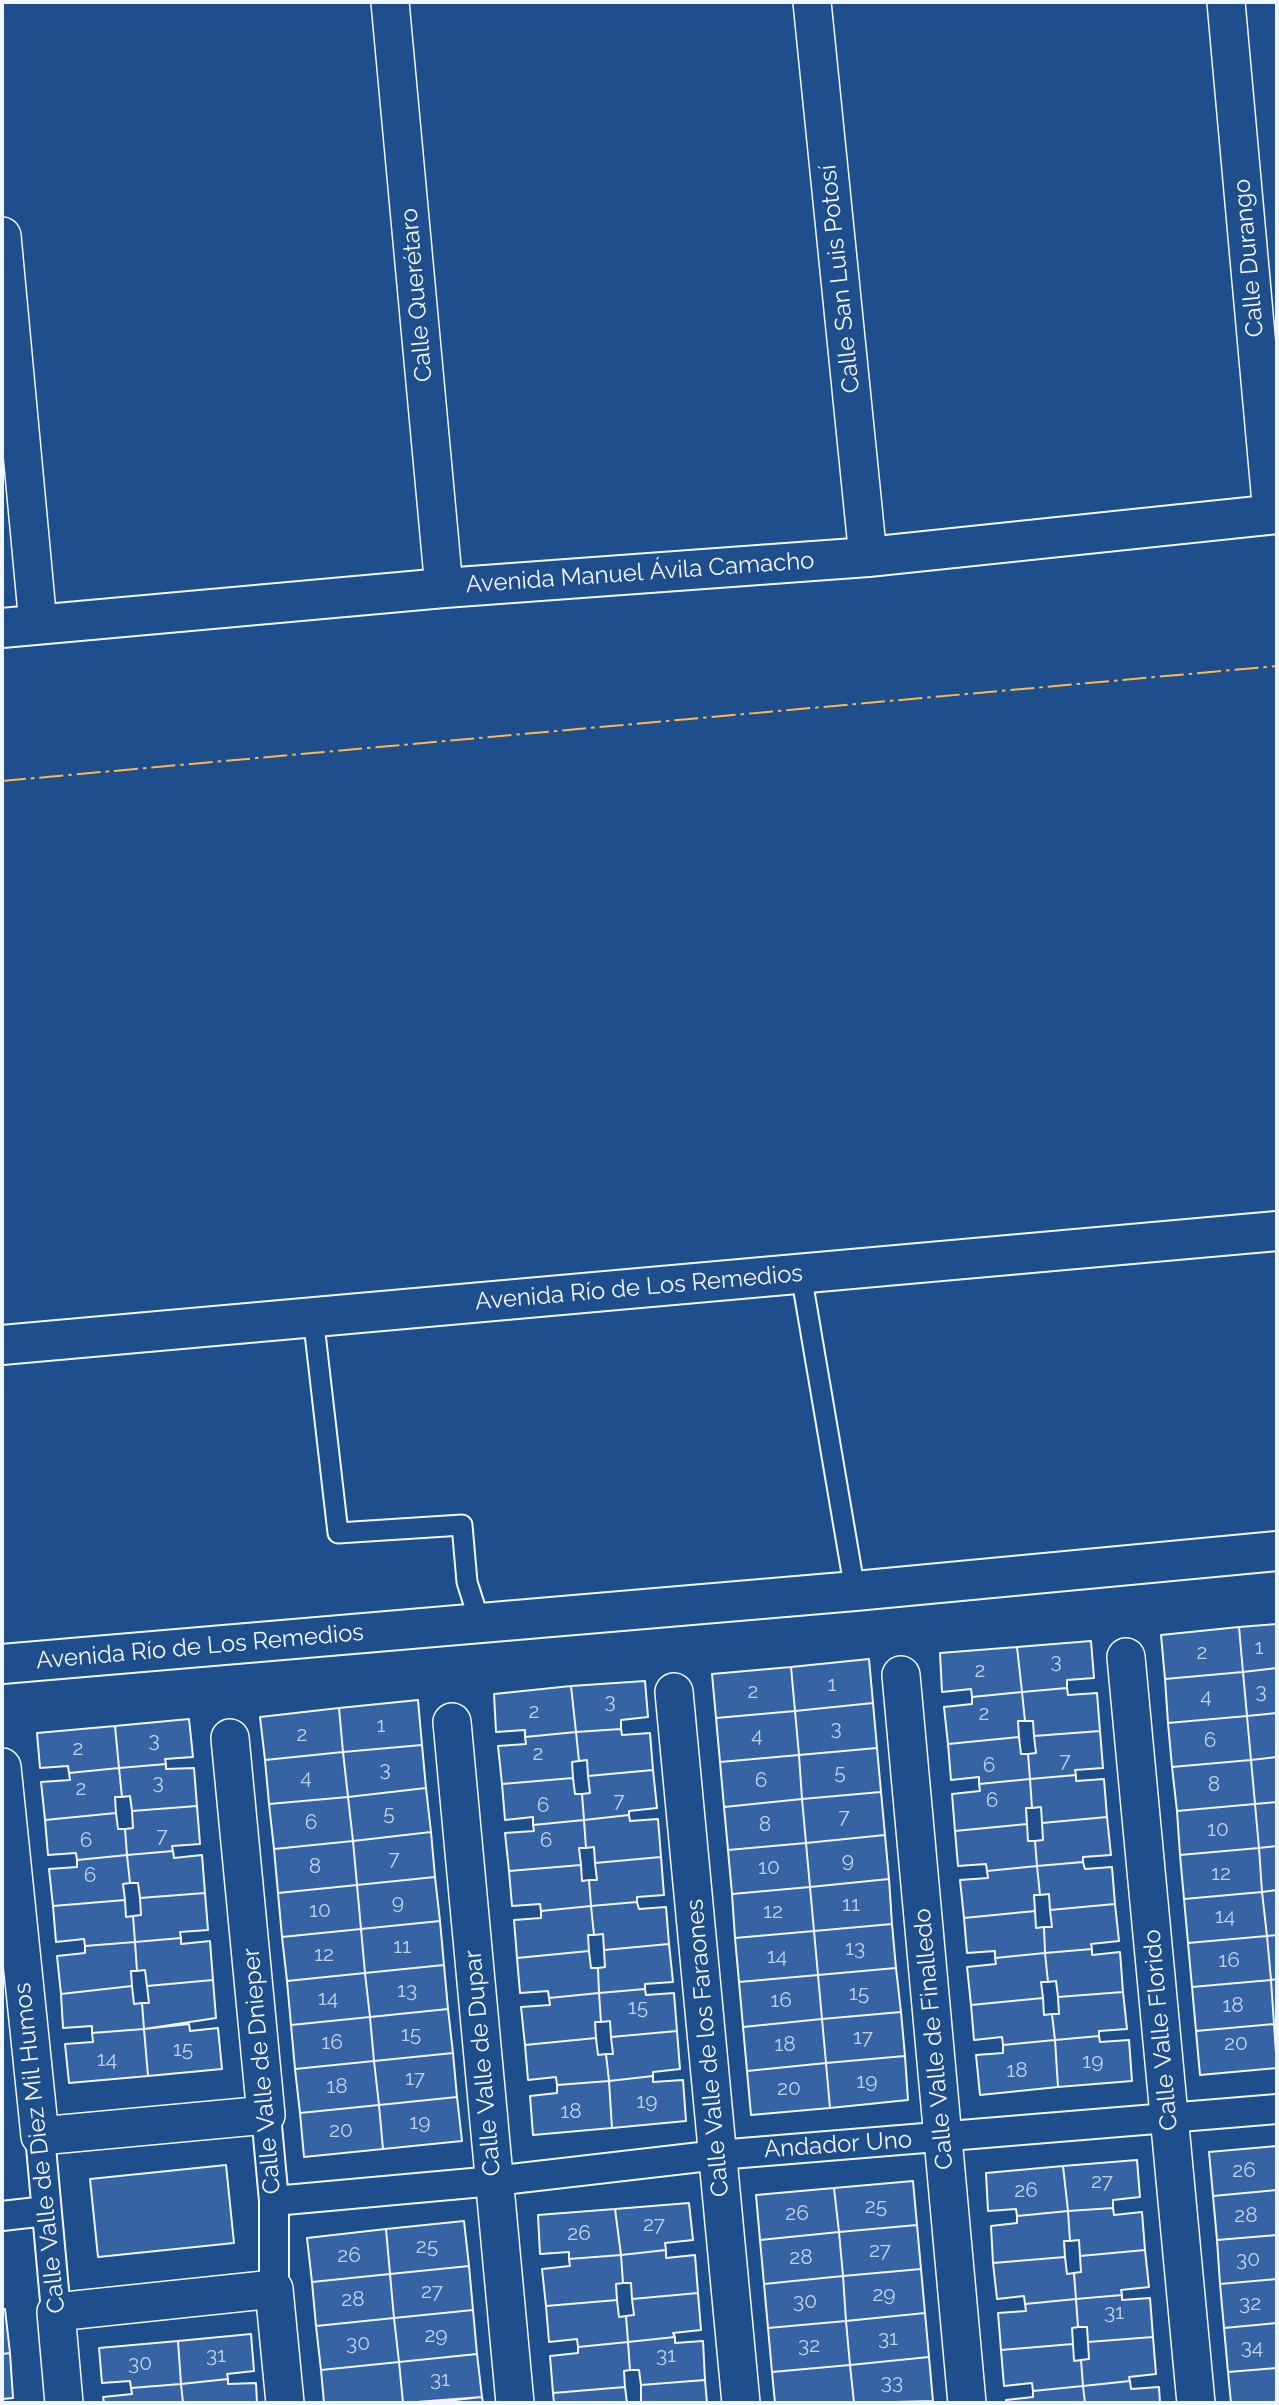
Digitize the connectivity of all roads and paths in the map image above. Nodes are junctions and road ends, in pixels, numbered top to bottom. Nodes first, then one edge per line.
1 (390, 2) edge
2 (812, 2) edge
3 (1226, 2) edge
4 (2, 236) edge
5 (1275, 514) edge
6 (868, 557) junction
7 (444, 588) junction
8 (20, 626) edge
9 (1277, 1231) edge
10 (801, 1274) junction
11 (313, 1316) junction
12 (2, 1345) edge
13 (1277, 1551) edge
14 (855, 1591) junction
15 (480, 1623) junction
16 (1126, 1657) dead end
17 (2, 1664) edge
18 (901, 1675) dead end
19 (674, 1692) dead end
20 (452, 1722) dead end
21 (230, 1738) dead end
22 (2, 1767) edge
23 (1277, 2109) edge
24 (266, 2115) junction
25 (1169, 2118) junction
26 (40, 2136) junction
27 (943, 2137) junction
28 (718, 2155) junction
29 (494, 2181) junction
30 (274, 2201) junction
31 (46, 2211) junction
32 (2, 2216) edge
33 (274, 2289) junction
34 (56, 2312) junction
35 (64, 2403) edge
36 (285, 2403) edge
37 (515, 2403) edge
38 (741, 2403) edge
39 (967, 2403) edge
40 (1196, 2403) edge

1 - 7 street, Calle Querétaro
2 - 6 street, Calle San Luis Potosí
3 - 5 street, Calle Durango
4 - 8 street
5 - 6 main road, Avenida Manuel Ávila Camacho
6 - 7 main road, Avenida Manuel Ávila Camacho
7 - 8 main road, Avenida Manuel Ávila Camacho
9 - 10 main road, Avenida Río de Los Remedios
10 - 11 main road, Avenida Río de Los Remedios
10 - 14 lane
11 - 12 main road, Avenida Río de Los Remedios
11 - 15 lane
13 - 14 main road, Avenida Río de Los Remedios
14 - 15 main road, Avenida Río de Los Remedios
15 - 17 main road, Avenida Río de Los Remedios
16 - 25 street, Calle Valle Florido
18 - 27 street, Calle Valle de Finalledo
19 - 28 street, Calle Valle de los Faraones
20 - 29 street, Calle Valle de Dupar
21 - 24 street, Calle Valle de Dnieper
22 - 26 street, Calle Valle de Diez Mil Humos
23 - 25 street, Andador Uno
24 - 26 street
24 - 30 street, Calle Valle de Dnieper
25 - 27 street, Andador Uno
25 - 40 street, Calle Valle Florido
26 - 31 street, Calle Valle de Diez Mil Humos
27 - 28 street, Andador Uno
27 - 39 street, Calle Valle de Finalledo
28 - 29 street, Andador Uno
28 - 38 street, Calle Valle de los Faraones
29 - 30 street, Andador Uno
29 - 37 street, Calle Valle de Dupar
30 - 33 street, Calle Valle de Dnieper
31 - 32 street
31 - 34 street, Calle Valle de Diez Mil Humos
33 - 34 street
33 - 36 street, Calle Valle de Dnieper
34 - 35 street, Calle Valle de Diez Mil Humos

